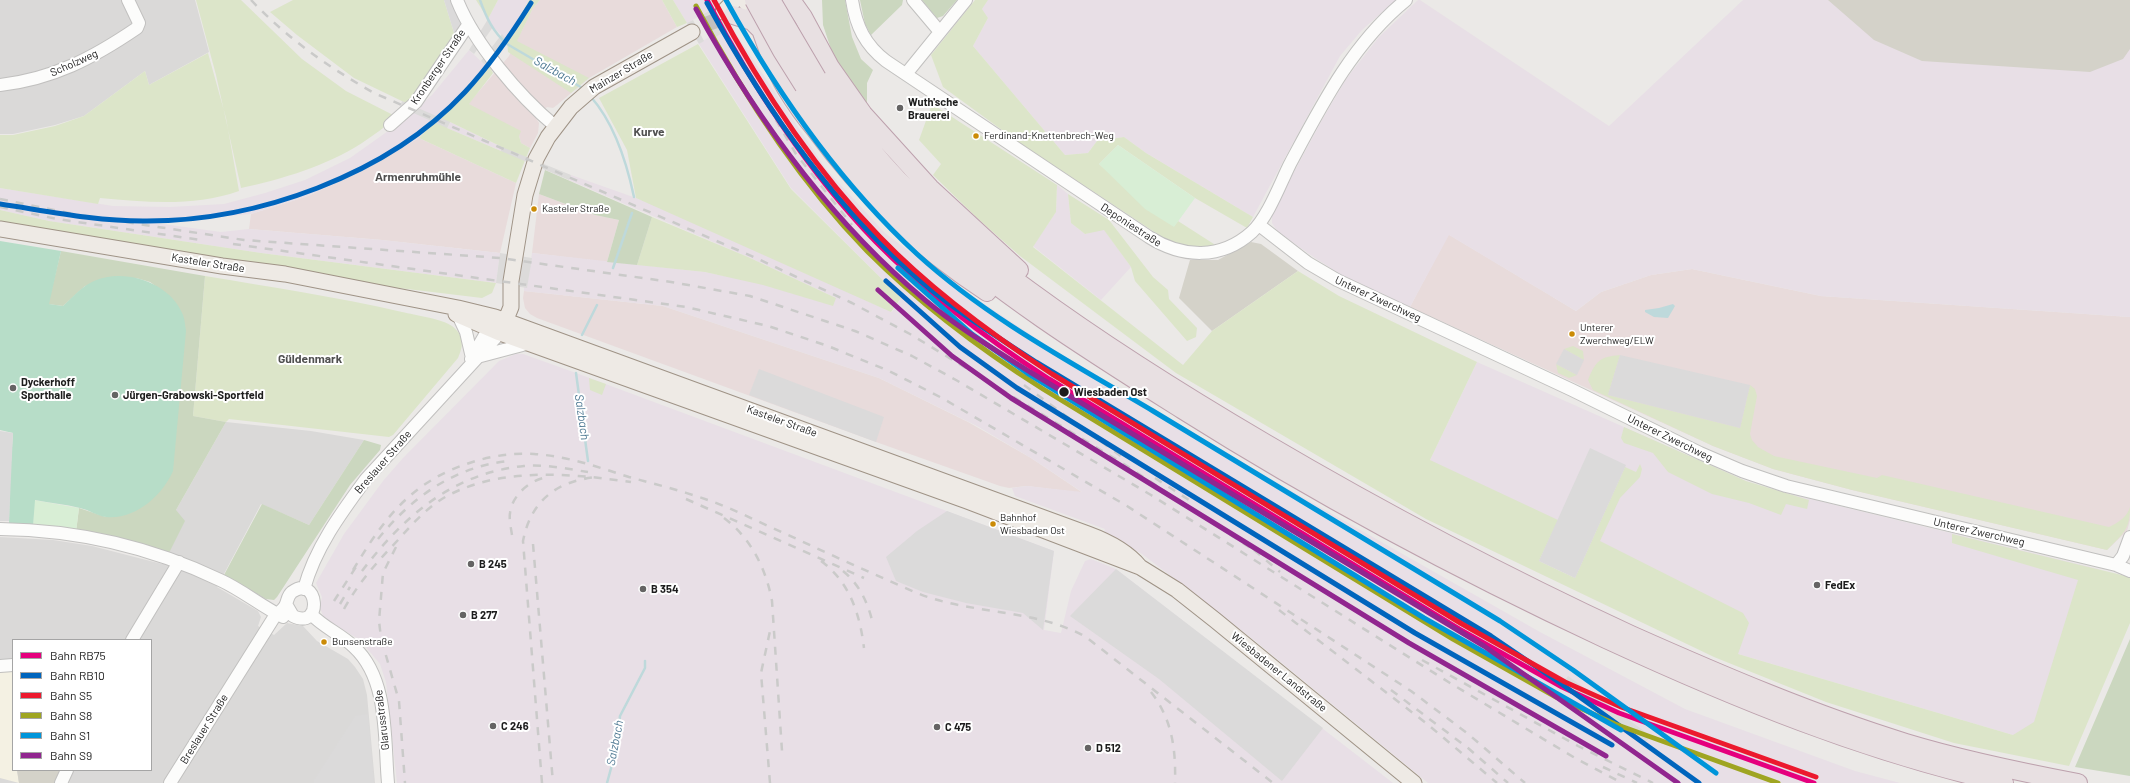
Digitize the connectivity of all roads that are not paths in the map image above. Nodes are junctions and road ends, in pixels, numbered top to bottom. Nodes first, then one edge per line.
1 (128, 0) edge
2 (457, 0) edge
3 (771, 0) edge
4 (788, 0) edge
5 (792, 0) edge
6 (852, 0) edge
7 (913, 0) edge
8 (966, 0) edge
9 (1406, 0) edge
10 (751, 5) edge
11 (801, 8) edge
12 (730, 11) edge
13 (468, 25) junction
14 (698, 28) tunnel mouth
15 (762, 31) junction
16 (940, 32) junction
17 (906, 74) junction
18 (810, 82) junction
19 (0, 85) edge
20 (390, 126) dead end
21 (555, 126) junction
22 (1259, 225) junction
23 (0, 229) edge
24 (511, 289) junction
25 (439, 305) junction
26 (458, 315) junction
27 (498, 325) junction
28 (1064, 325) junction
29 (532, 337) junction
30 (473, 361) junction
31 (0, 529) edge
32 (1074, 536) joint
33 (2130, 537) edge
34 (179, 562) junction
35 (2116, 565) junction
36 (2129, 570) edge
37 (304, 589) junction
38 (311, 614) junction
39 (285, 616) junction
40 (133, 639) edge
41 (12, 665) edge
42 (0, 666) edge
43 (67, 771) edge
44 (61, 783) edge
45 (170, 783) edge
46 (388, 783) edge
47 (1414, 783) edge
48 (2004, 783) edge
49 (2078, 783) edge

1 - 19 street, Scholzweg
2 - 13 street
3 - 18 highway, bridge
4 - 10 main road
5 - 11 highway
6 - 17 street
7 - 16 street
8 - 16 street
9 - 22 street, Deponiestraße
10 - 12 main road
10 - 15 highway
10 - 18 highway, bridge
11 - 28 highway
12 - 15 highway
13 - 20 street, Kronberger Straße
13 - 21 street
14 - 21 main road, Mainzer Straße
15 - 28 highway
16 - 17 street
17 - 22 street, Deponiestraße
18 - 28 highway
21 - 24 main road, Mainzer Straße
22 - 35 street, Unterer Zwerchweg
23 - 25 main road, Kasteler Straße
24 - 27 main road, Mainzer Straße
24 - 29 main road
25 - 26 main road, Kasteler Straße
25 - 27 main road, Kasteler Straße
26 - 27 main road, Kasteler Straße
26 - 30 street
27 - 29 main road, Kasteler Straße
27 - 30 street, Breslauer Straße
28 - 48 highway
28 - 49 highway
29 - 30 street
29 - 32 main road, Kasteler Straße
30 - 37 street, Breslauer Straße
31 - 34 street
32 - 47 main road, Wiesbadener Landstraße
33 - 35 street
34 - 39 street
34 - 40 street
35 - 36 street, Unterer Zwerchweg
37 - 38 street
37 - 39 street, Breslauer Straße
38 - 39 street
38 - 46 street, Glarusstraße
39 - 45 street, Breslauer Straße
41 - 42 street
43 - 44 street

